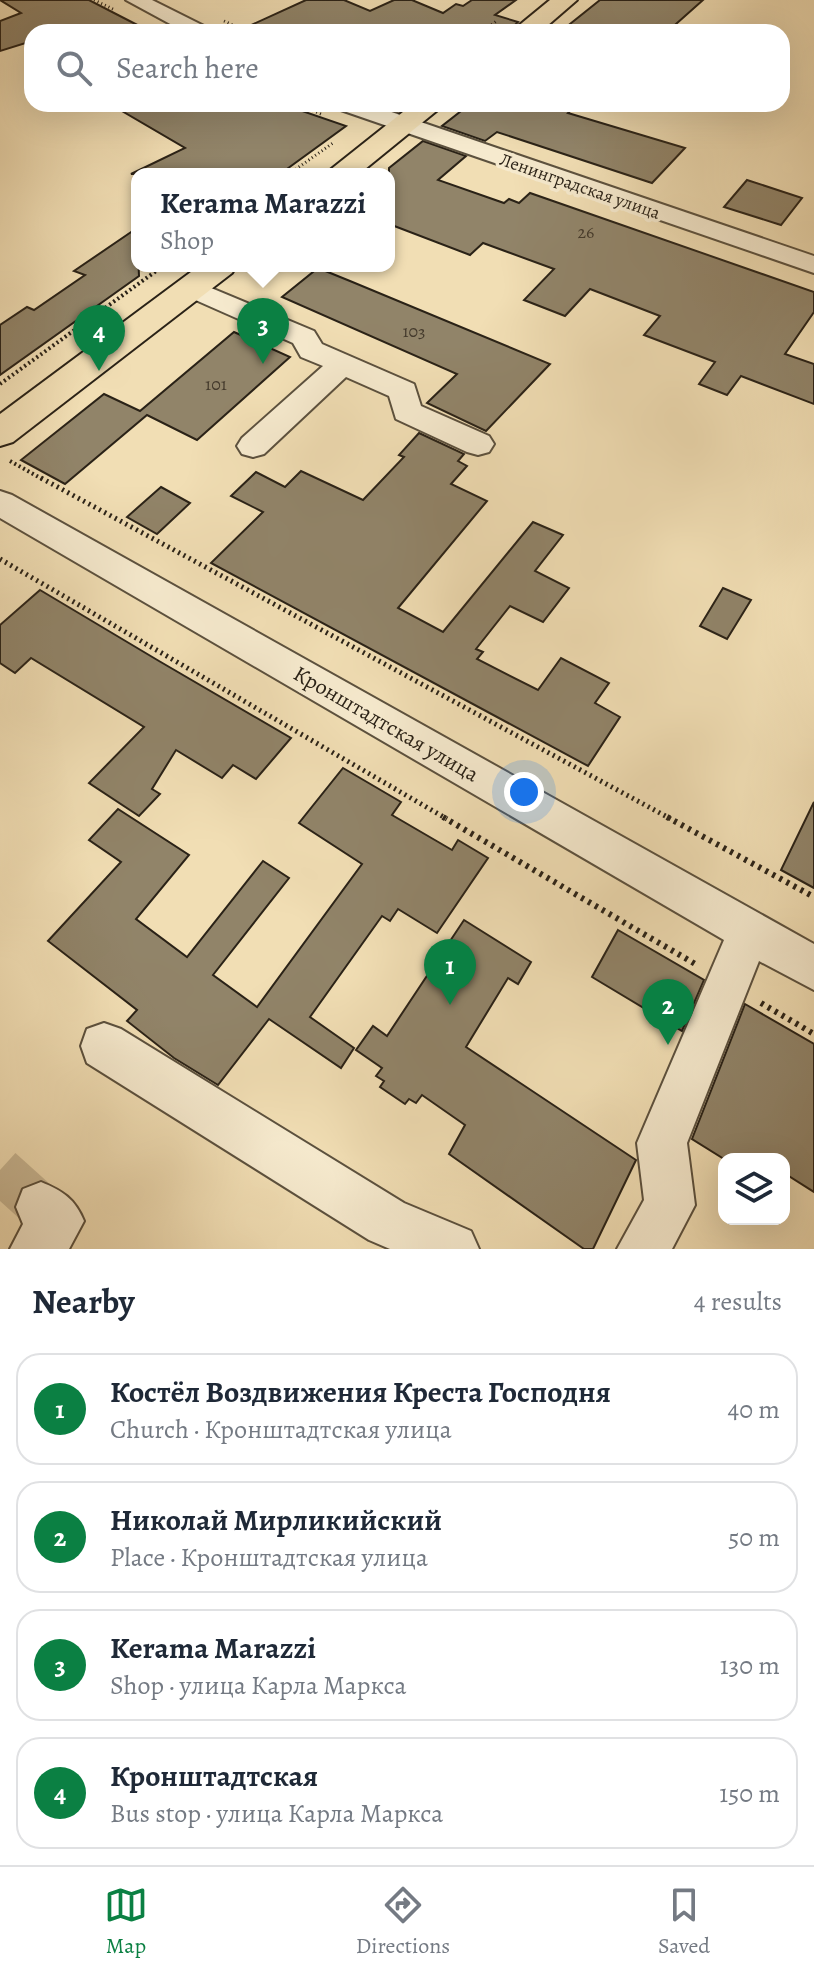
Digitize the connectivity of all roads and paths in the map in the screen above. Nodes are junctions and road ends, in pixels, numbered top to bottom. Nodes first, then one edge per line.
1 (136, 0) edge
2 (565, 0) edge
3 (185, 24) edge
4 (534, 24) edge
5 (367, 112) edge
6 (421, 112) edge
7 (403, 126) junction
8 (348, 168) edge
9 (814, 265) edge
10 (155, 272) edge
11 (212, 272) edge
12 (192, 288) junction
13 (343, 364) junction
14 (0, 384) edge
15 (478, 444) dead end
16 (253, 446) dead end
17 (10, 449) edge
18 (0, 469) edge
19 (0, 503) edge
20 (0, 559) edge
21 (814, 897) edge
22 (749, 932) junction
23 (814, 968) edge
24 (728, 984) junction
25 (814, 1034) edge
26 (104, 1046) dead end
27 (453, 1249) edge
28 (643, 1249) edge

1 - 3 street
2 - 4 main road
5 - 7 street, Ленинградская улица
6 - 7 main road
7 - 8 main road
7 - 9 street, Ленинградская улица
10 - 14 path
11 - 12 main road
12 - 13 street
12 - 17 main road
13 - 15 street
13 - 16 street
17 - 18 path
17 - 21 path
19 - 22 street, Кронштадтская улица
20 - 24 path
22 - 23 street, Кронштадтская улица
22 - 24 street
24 - 25 path
24 - 28 street
26 - 27 street

